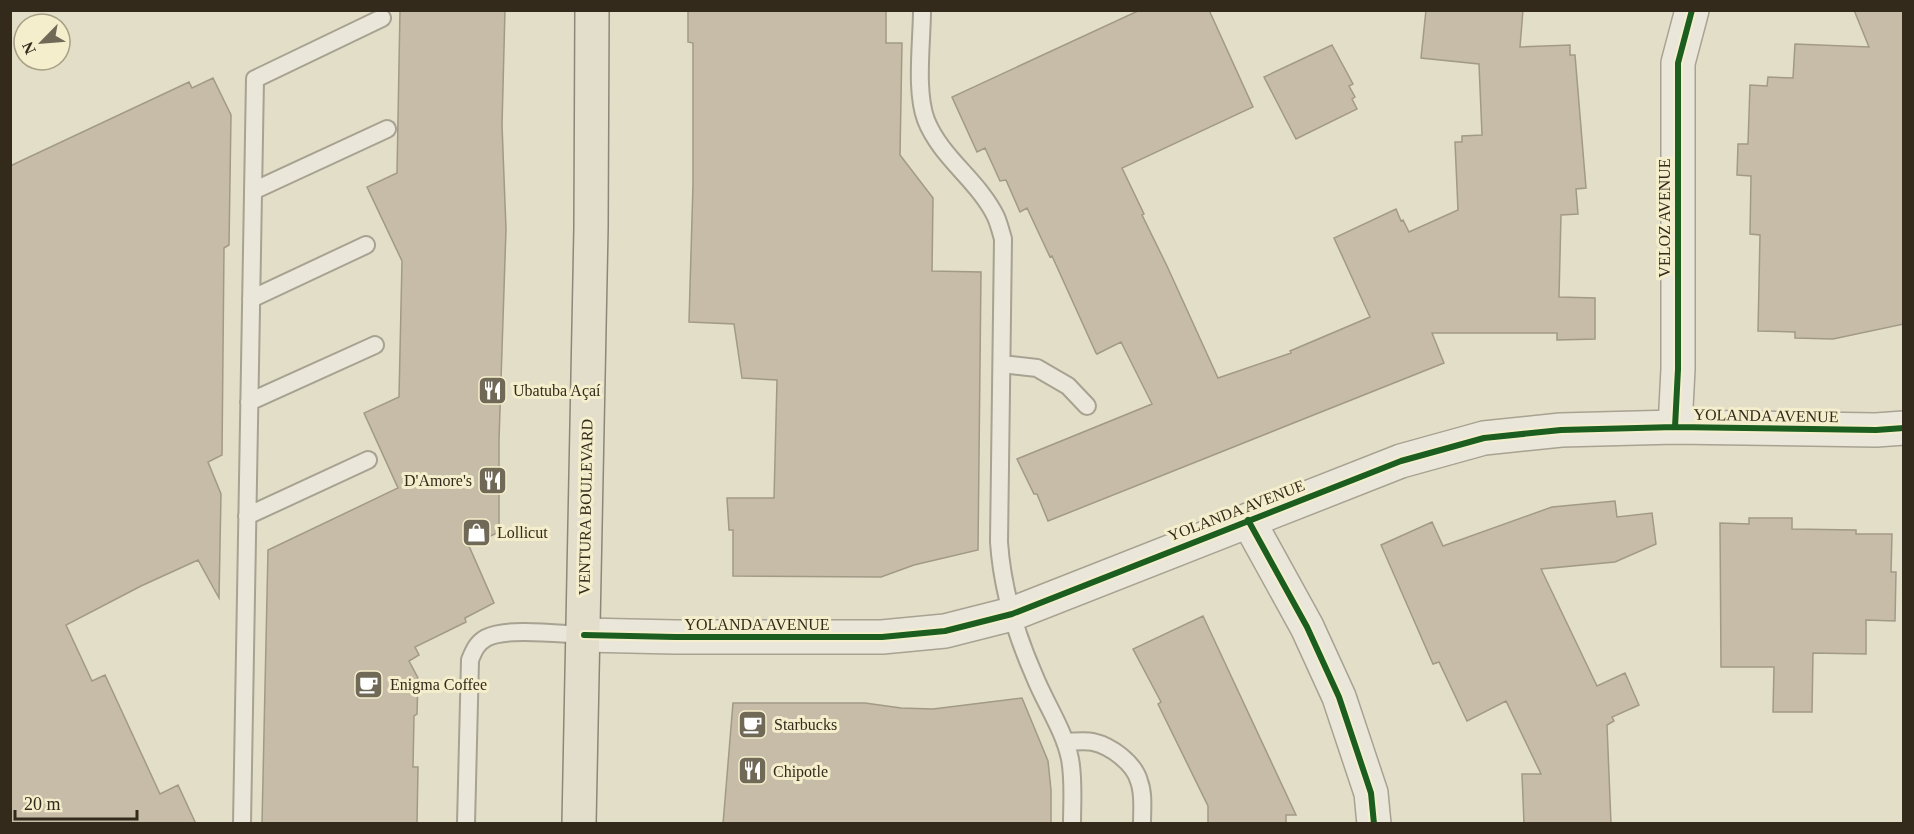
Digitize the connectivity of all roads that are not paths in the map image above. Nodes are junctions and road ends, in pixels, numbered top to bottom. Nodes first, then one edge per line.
1 (592, 10) edge
2 (922, 10) edge
3 (1692, 10) edge
4 (382, 18) dead end
5 (387, 129) dead end
6 (253, 191) junction
7 (366, 244) dead end
8 (251, 299) junction
9 (375, 345) dead end
10 (1002, 364) junction
11 (249, 402) junction
12 (1086, 406) dead end
13 (1675, 428) junction
14 (1904, 428) edge
15 (369, 460) dead end
16 (247, 516) junction
17 (1248, 520) junction
18 (1012, 614) junction
19 (584, 635) junction
20 (1065, 742) junction
21 (242, 824) edge
22 (466, 824) edge
23 (579, 824) edge
24 (1072, 824) edge
25 (1142, 824) edge
26 (1374, 824) edge

1 - 19 main road, VENTURA BOULEVARD
2 - 10 lane
3 - 13 street, VELOZ AVENUE
4 - 6 lane
5 - 6 lane
6 - 8 lane
7 - 8 lane
8 - 11 lane
9 - 11 lane
10 - 12 lane
10 - 18 lane
11 - 16 lane
13 - 14 street, YOLANDA AVENUE
13 - 17 street, YOLANDA AVENUE
15 - 16 lane
16 - 21 lane
17 - 18 street, YOLANDA AVENUE
17 - 26 street
18 - 19 street, YOLANDA AVENUE
18 - 20 lane
19 - 22 lane
19 - 23 main road, VENTURA BOULEVARD
20 - 24 lane
20 - 25 lane

